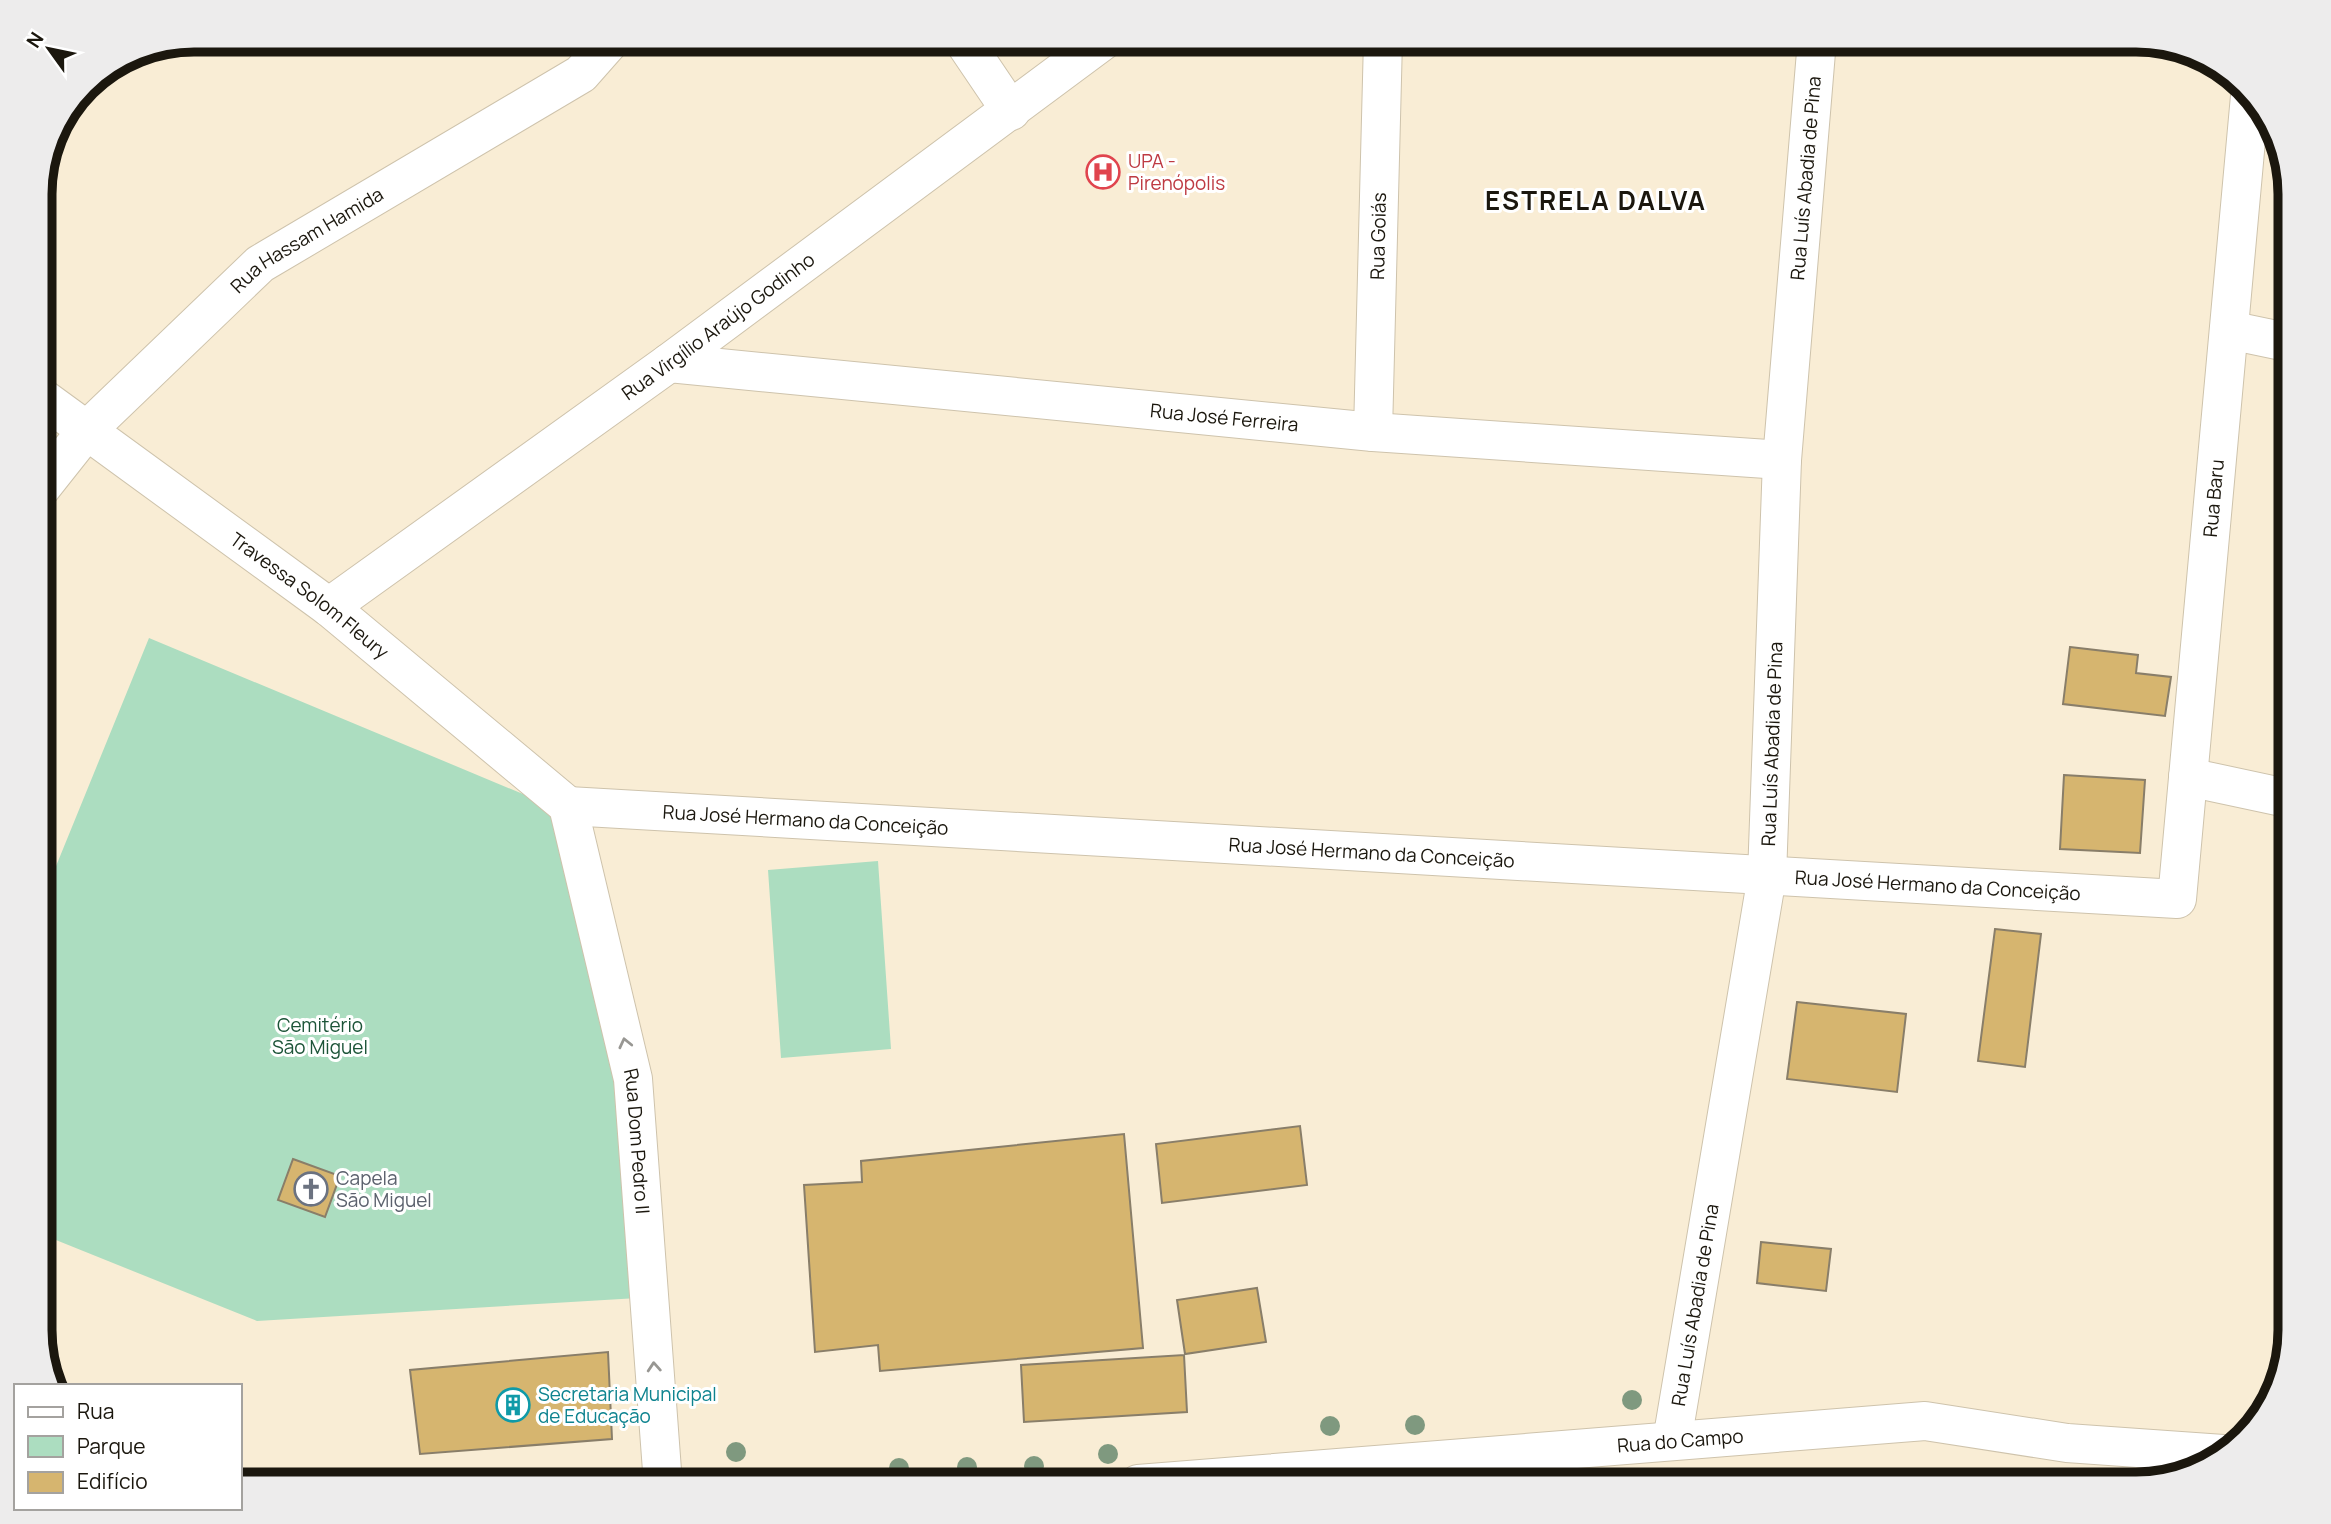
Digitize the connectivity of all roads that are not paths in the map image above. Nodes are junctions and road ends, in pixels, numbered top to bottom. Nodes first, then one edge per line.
1 (600, 52) edge
2 (971, 52) edge
3 (1088, 52) edge
4 (1382, 52) edge
5 (1816, 52) edge
6 (2249, 108) edge
7 (1011, 111) junction
8 (2229, 330) junction
9 (2278, 340) edge
10 (669, 363) junction
11 (53, 406) edge
12 (87, 430) junction
13 (1373, 432) junction
14 (1782, 460) junction
15 (53, 473) edge
16 (329, 607) junction
17 (2188, 777) junction
18 (2278, 796) edge
19 (568, 806) junction
20 (1767, 876) junction
21 (2177, 899) joint
22 (1672, 1441) junction
23 (2206, 1453) edge
24 (662, 1472) edge
25 (1287, 1472) edge

1 - 12 street, Rua Hassam Hamida
2 - 7 street
3 - 7 street, Rua Virgílio Araújo Godinho
4 - 13 street, Rua Goiás
5 - 14 street, Rua Luís Abadia de Pina
6 - 8 street, Rua Baru
7 - 10 street, Rua Virgílio Araújo Godinho
8 - 9 street
8 - 17 street, Rua Baru
10 - 13 street, Rua José Ferreira
10 - 16 street, Rua Virgílio Araújo Godinho
11 - 12 street, Travessa Solom Fleury
12 - 15 street, Rua Hassam Hamida
12 - 16 street, Travessa Solom Fleury
13 - 14 street, Rua José Ferreira
14 - 20 street, Rua Luís Abadia de Pina
16 - 19 street, Travessa Solom Fleury
17 - 18 street
17 - 21 street, Rua Baru
19 - 20 street, Rua José Hermano da Conceição
24 -> 19 street, Rua Dom Pedro II
20 - 21 street, Rua José Hermano da Conceição
20 - 22 street, Rua Luís Abadia de Pina
22 - 23 street, Rua do Campo
22 - 25 street, Rua do Campo

